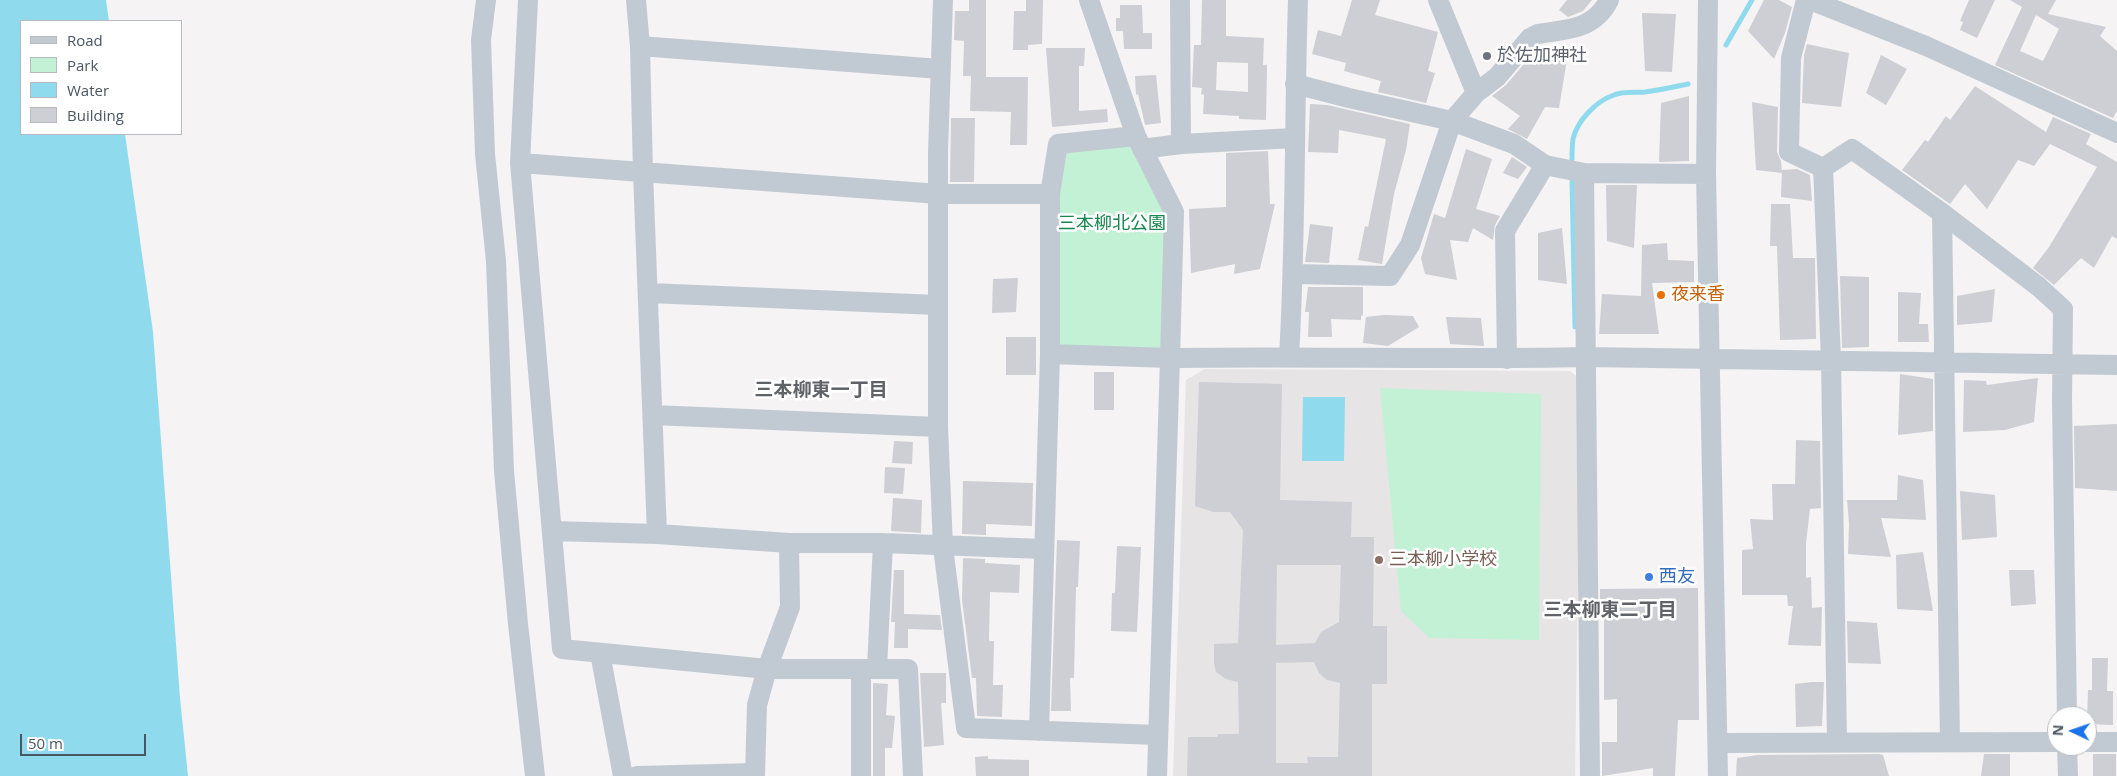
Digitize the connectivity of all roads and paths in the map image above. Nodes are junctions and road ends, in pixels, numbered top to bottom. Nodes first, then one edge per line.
1 (486, 0) edge
2 (528, 0) edge
3 (636, 0) edge
4 (943, 0) edge
5 (1090, 0) edge
6 (1180, 0) edge
7 (1298, 0) edge
8 (1609, 0) edge
9 (1708, 0) edge
10 (1808, 0) edge
11 (1434, 2) edge
12 (1836, 4) edge
13 (640, 46) junction
14 (940, 69) junction
15 (1295, 84) junction
16 (1476, 94) junction
17 (1452, 121) junction
18 (2117, 133) edge
19 (1294, 138) junction
20 (1139, 142) junction
21 (1181, 144) junction
22 (520, 163) junction
23 (1545, 165) junction
24 (1823, 168) junction
25 (643, 173) junction
26 (1584, 173) junction
27 (1706, 174) junction
28 (939, 194) junction
29 (1050, 194) junction
30 (1942, 213) junction
31 (1294, 274) junction
32 (649, 293) junction
33 (937, 305) junction
34 (1050, 354) junction
35 (1289, 356) junction
36 (1586, 357) junction
37 (1170, 358) junction
38 (1507, 359) junction
39 (1711, 360) junction
40 (1831, 360) junction
41 (1945, 362) junction
42 (2064, 364) junction
43 (2117, 365) edge
44 (653, 415) junction
45 (938, 427) junction
46 (553, 531) junction
47 (657, 534) junction
48 (789, 542) junction
49 (883, 543) junction
50 (943, 546) junction
51 (1043, 549) junction
52 (600, 653) junction
53 (766, 669) junction
54 (869, 669) junction
55 (2067, 706) edge
56 (1039, 731) junction
57 (1158, 735) junction
58 (1950, 740) junction
59 (1718, 742) junction
60 (1838, 742) junction
61 (2047, 742) edge
62 (2097, 742) edge
63 (2117, 742) edge
64 (2067, 756) edge
65 (755, 774) edge
66 (535, 776) edge
67 (623, 776) edge
68 (637, 776) edge
69 (861, 776) edge
70 (913, 776) edge
71 (1156, 776) edge
72 (1590, 776) edge
73 (1718, 776) edge
74 (2068, 776) edge

1 - 66 street
2 - 22 street
3 - 13 street
4 - 14 street
5 - 20 street
6 - 21 street
7 - 15 street
8 - 16 street
9 - 27 street
10 - 12 street
10 - 24 street
11 - 16 street
12 - 18 street
13 - 14 street
13 - 25 street
14 - 28 street
15 - 17 street
15 - 19 street
16 - 17 street
17 - 23 street
17 - 31 street
19 - 21 street
19 - 31 street
20 - 21 street
20 - 29 street
20 - 37 street
22 - 25 street
22 - 46 street
23 - 26 street
23 - 38 street
24 - 30 street
24 - 40 street
25 - 28 street
25 - 32 street
26 - 27 street
26 - 36 street
27 - 39 street
28 - 29 street
28 - 33 street
29 - 34 street
30 - 41 street
30 - 42 street
31 - 35 street
32 - 33 street
32 - 44 street
33 - 45 street
34 - 37 street
34 - 51 street
35 - 37 street
35 - 38 street
36 - 38 street
36 - 39 street
36 - 72 street
37 - 57 street
39 - 40 street
39 - 59 street
40 - 41 street
40 - 60 street
41 - 42 street
41 - 58 street
42 - 43 street
42 - 55 street
44 - 45 street
44 - 47 street
45 - 50 street
46 - 47 street
46 - 52 street
47 - 48 street
48 - 49 street
48 - 53 street
49 - 50 street
49 - 54 street
50 - 51 street
50 - 56 street
51 - 56 street
52 - 53 street
52 - 67 street
53 - 54 street
53 - 65 street
54 - 69 street
54 - 70 street
56 - 57 street
57 - 71 street
58 - 60 street
58 - 61 street
59 - 60 street
59 - 73 street
62 - 63 street
64 - 74 street
65 - 68 street

